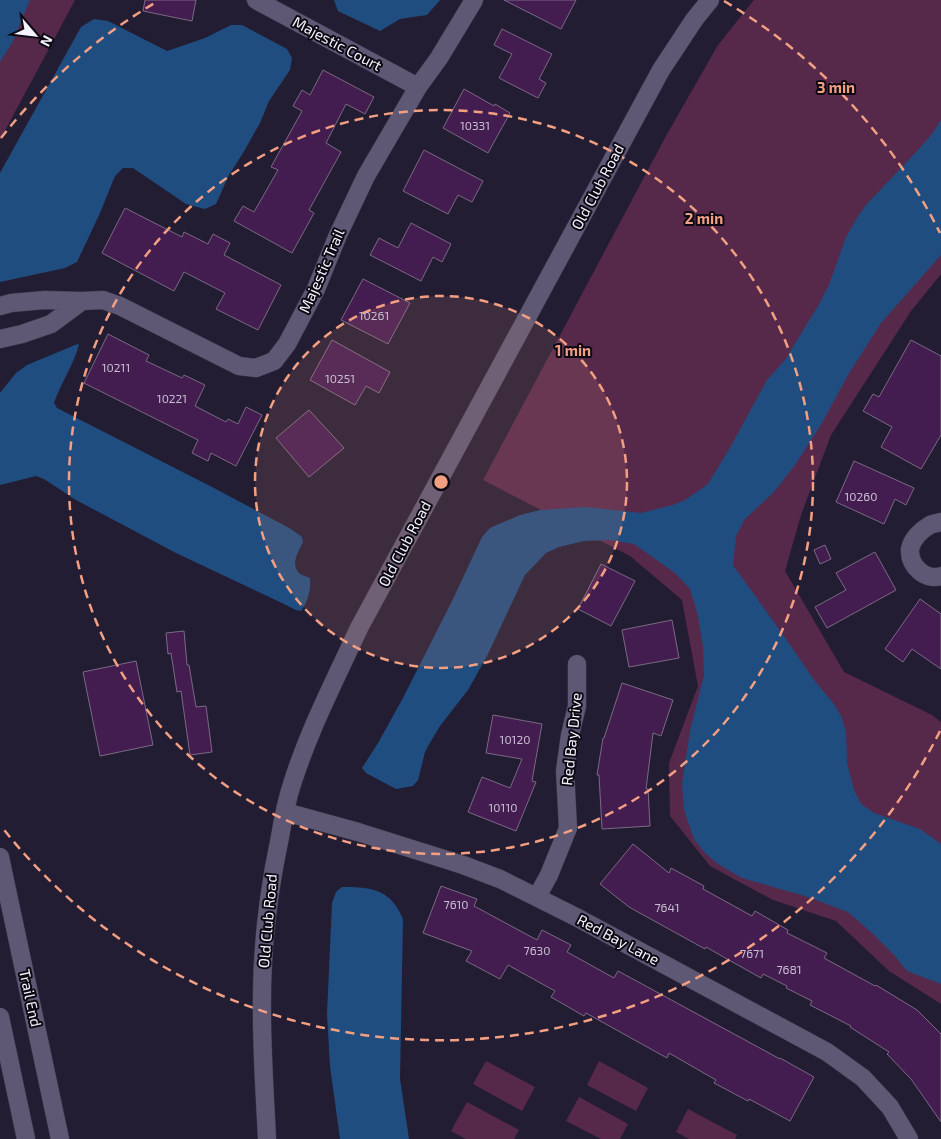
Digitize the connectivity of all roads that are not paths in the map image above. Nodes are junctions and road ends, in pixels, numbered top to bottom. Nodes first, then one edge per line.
1 (256, 0) edge
2 (474, 0) edge
3 (710, 0) edge
4 (418, 87) junction
5 (82, 301) junction
6 (0, 306) edge
7 (0, 339) edge
8 (941, 522) edge
9 (941, 576) edge
10 (577, 664) dead end
11 (285, 812) junction
12 (0, 857) edge
13 (536, 897) junction
14 (0, 1017) edge
15 (26, 1139) edge
16 (60, 1139) edge
17 (268, 1139) edge
18 (909, 1139) edge

1 - 4 street, Majestic Court
2 - 4 street, Majestic Trail
3 - 11 street, Old Club Road
4 - 5 street, Majestic Trail
5 - 6 street, Majestic Trail
5 - 7 street
8 - 9 street
10 - 13 street, Red Bay Drive
11 - 13 street, Red Bay Lane
11 - 17 street, Old Club Road
12 - 16 street, Trail End
13 - 18 street, Red Bay Lane
14 - 15 street

